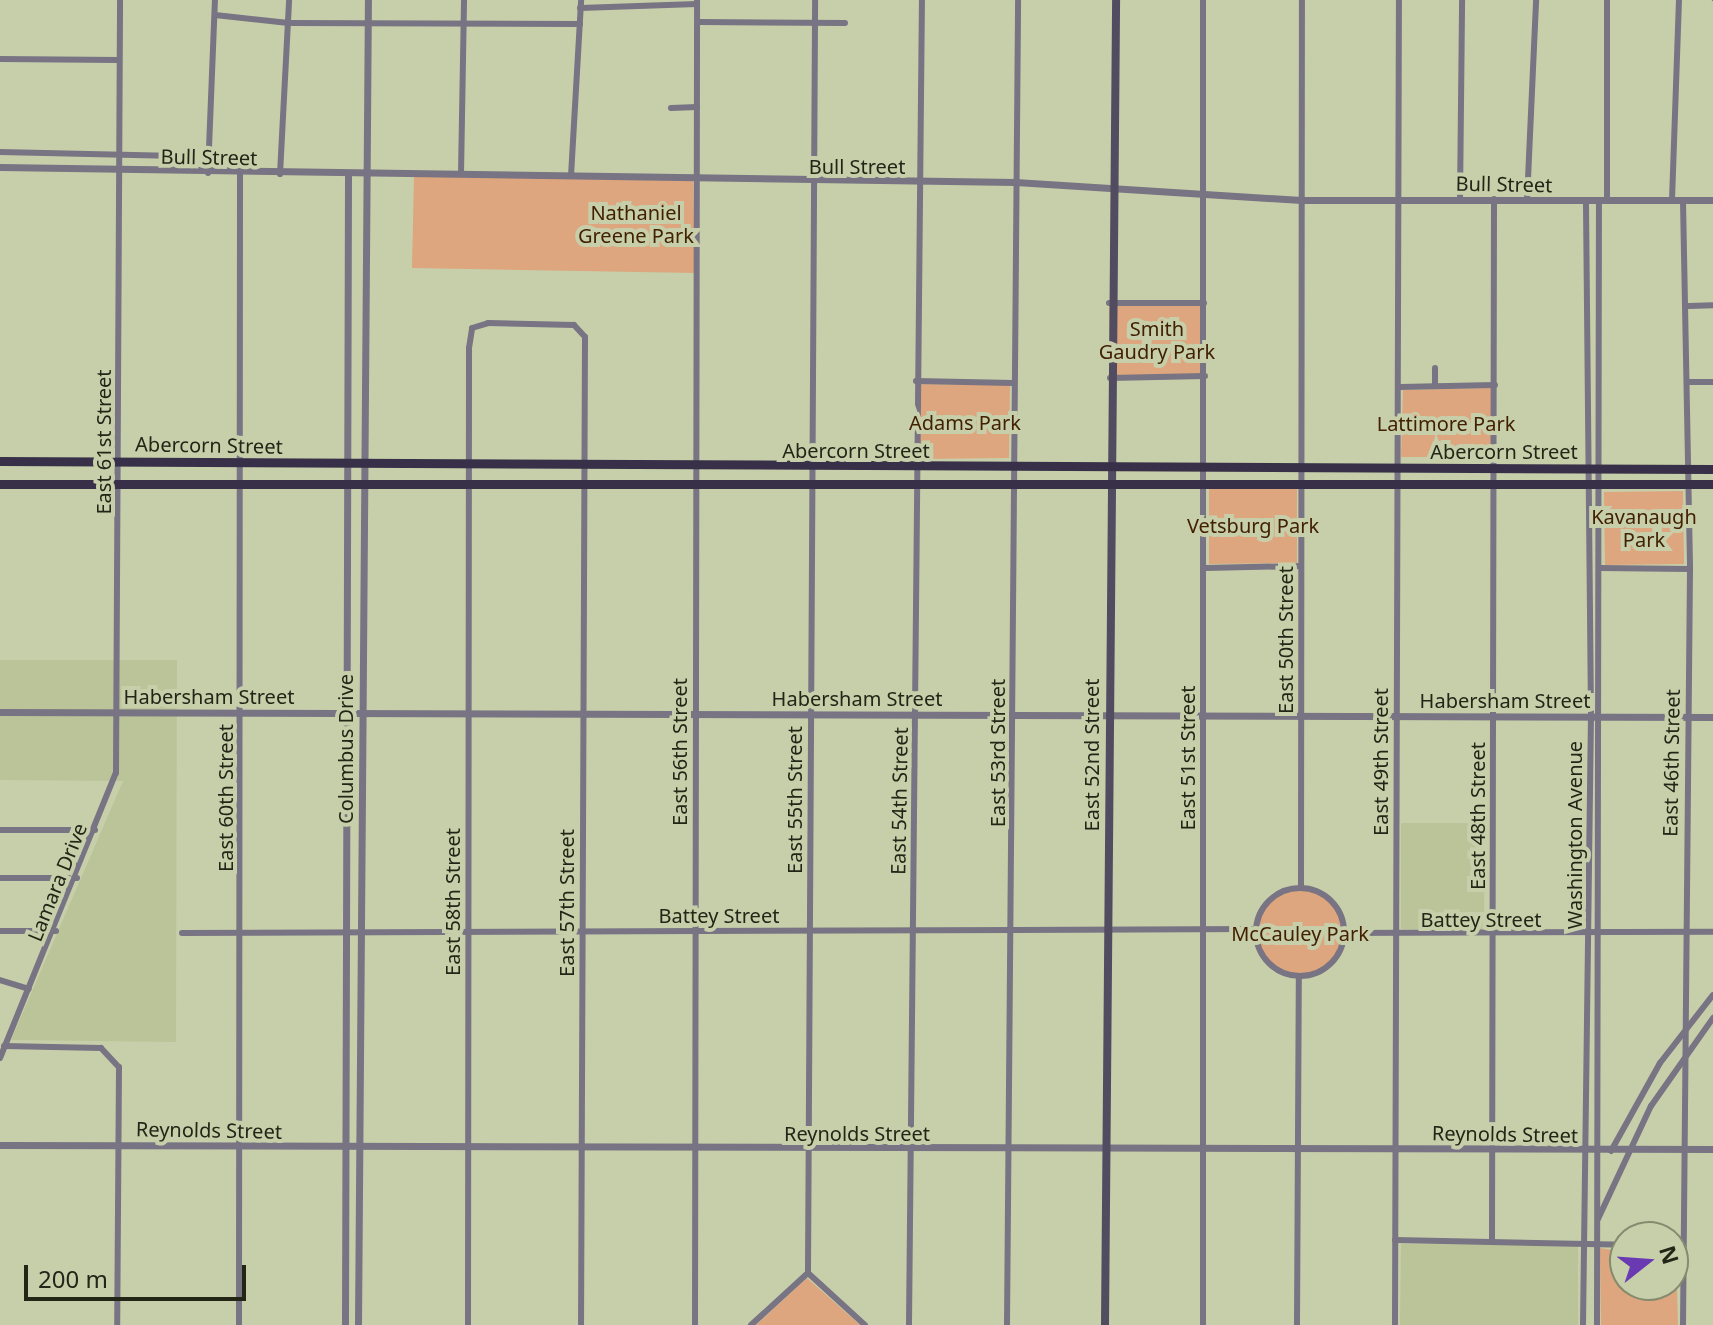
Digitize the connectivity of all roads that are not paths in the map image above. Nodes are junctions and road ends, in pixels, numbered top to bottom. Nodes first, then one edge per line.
1 (120, 0) edge
2 (215, 0) edge
3 (289, 0) edge
4 (368, 0) edge
5 (464, 0) edge
6 (815, 0) edge
7 (922, 0) edge
8 (1018, 0) edge
9 (1116, 0) edge
10 (1203, 0) edge
11 (1302, 0) edge
12 (1399, 0) edge
13 (1462, 0) edge
14 (1536, 0) edge
15 (1607, 0) edge
16 (1679, 0) edge
17 (697, 2) edge
18 (580, 4) edge
19 (215, 15) junction
20 (464, 21) junction
21 (367, 22) junction
22 (699, 22) junction
23 (289, 23) junction
24 (845, 23) dead end
25 (580, 24) junction
26 (814, 24) junction
27 (0, 59) edge
28 (119, 60) junction
29 (696, 107) junction
30 (671, 108) dead end
31 (0, 152) edge
32 (119, 154) junction
33 (178, 156) dead end
34 (0, 167) edge
35 (118, 171) junction
36 (208, 173) junction
37 (240, 174) junction
38 (280, 174) junction
39 (348, 174) junction
40 (361, 174) junction
41 (461, 174) junction
42 (571, 176) junction
43 (693, 178) junction
44 (917, 182) junction
45 (1015, 182) junction
46 (812, 183) junction
47 (1109, 186) junction
48 (1201, 192) junction
49 (1394, 199) junction
50 (1494, 199) junction
51 (1301, 200) junction
52 (1460, 200) junction
53 (1672, 200) junction
54 (1713, 200) edge
55 (1527, 201) junction
56 (1586, 201) junction
57 (1603, 201) junction
58 (1683, 201) junction
59 (1109, 303) junction
60 (1204, 303) junction
61 (1713, 305) edge
62 (1689, 306) junction
63 (1435, 368) dead end
64 (1205, 376) junction
65 (1110, 378) junction
66 (916, 381) junction
67 (1688, 382) junction
68 (1713, 382) edge
69 (1013, 383) junction
70 (1495, 385) junction
71 (1435, 386) junction
72 (1400, 387) junction
73 (119, 462) junction
74 (242, 463) junction
75 (3, 464) edge
76 (469, 465) junction
77 (347, 466) junction
78 (362, 467) junction
79 (584, 467) junction
80 (698, 468) junction
81 (813, 468) junction
82 (916, 468) junction
83 (1204, 468) junction
84 (1299, 468) junction
85 (1398, 468) junction
86 (1494, 468) junction
87 (1012, 469) junction
88 (1108, 469) junction
89 (1585, 469) junction
90 (1597, 469) junction
91 (1687, 469) junction
92 (1713, 469) edge
93 (469, 480) junction
94 (583, 482) junction
95 (916, 482) junction
96 (242, 483) junction
97 (348, 483) junction
98 (362, 483) junction
99 (698, 483) junction
100 (1204, 483) junction
101 (1300, 483) junction
102 (0, 484) edge
103 (118, 484) junction
104 (814, 484) junction
105 (1012, 484) junction
106 (1108, 484) junction
107 (1398, 484) junction
108 (1494, 484) junction
109 (1585, 484) junction
110 (1597, 484) junction
111 (1687, 484) junction
112 (1713, 484) edge
113 (1301, 566) junction
114 (1205, 568) junction
115 (1600, 568) junction
116 (1690, 569) junction
117 (0, 712) edge
118 (120, 712) junction
119 (241, 712) junction
120 (347, 712) junction
121 (361, 712) junction
122 (468, 713) junction
123 (583, 713) junction
124 (695, 714) junction
125 (810, 714) junction
126 (916, 714) junction
127 (1014, 715) junction
128 (1107, 715) junction
129 (1203, 715) junction
130 (1301, 716) junction
131 (1397, 716) junction
132 (1494, 716) junction
133 (1591, 716) junction
134 (1602, 716) junction
135 (1686, 717) junction
136 (1713, 717) edge
137 (0, 830) edge
138 (95, 830) junction
139 (0, 878) edge
140 (77, 878) junction
141 (1301, 888) junction
142 (1203, 929) junction
143 (1256, 929) junction
144 (913, 930) junction
145 (1011, 930) junction
146 (1107, 930) junction
147 (0, 931) edge
148 (56, 931) junction
149 (695, 931) junction
150 (810, 931) junction
151 (469, 932) junction
152 (582, 932) junction
153 (1713, 932) edge
154 (182, 933) dead end
155 (240, 933) junction
156 (347, 933) junction
157 (360, 933) junction
158 (1344, 933) junction
159 (1395, 934) junction
160 (1685, 934) junction
161 (1590, 935) junction
162 (1601, 935) junction
163 (1493, 936) junction
164 (1299, 977) junction
165 (0, 980) edge
166 (29, 989) junction
167 (1713, 995) edge
168 (1713, 1018) edge
169 (1686, 1027) junction
170 (0, 1034) edge
171 (9, 1034) junction
172 (4, 1046) junction
173 (1686, 1051) junction
174 (0, 1058) edge
175 (0, 1145) edge
176 (119, 1145) junction
177 (240, 1145) junction
178 (345, 1147) junction
179 (361, 1147) junction
180 (1684, 1148) junction
181 (467, 1149) junction
182 (582, 1149) junction
183 (696, 1149) junction
184 (810, 1149) junction
185 (1010, 1149) junction
186 (1298, 1149) junction
187 (1394, 1149) junction
188 (1713, 1149) edge
189 (913, 1150) junction
190 (1106, 1150) junction
191 (1202, 1150) junction
192 (1493, 1150) junction
193 (1629, 1150) junction
194 (1586, 1151) junction
195 (1597, 1151) junction
196 (1611, 1151) junction
197 (1598, 1221) junction
198 (1684, 1221) edge
199 (1395, 1240) junction
200 (1585, 1240) junction
201 (1597, 1240) junction
202 (1492, 1241) junction
203 (1609, 1242) edge
204 (808, 1273) junction
205 (1684, 1301) edge
206 (117, 1325) edge
207 (239, 1325) edge
208 (345, 1325) edge
209 (358, 1325) edge
210 (468, 1325) edge
211 (581, 1325) edge
212 (695, 1325) edge
213 (751, 1325) edge
214 (865, 1325) edge
215 (909, 1325) edge
216 (1007, 1325) edge
217 (1105, 1325) edge
218 (1203, 1325) edge
219 (1297, 1325) edge
220 (1395, 1325) edge
221 (1583, 1325) edge
222 (1597, 1325) edge
223 (1683, 1325) edge

1 - 28 street, East 61st Street
2 - 19 street
3 - 23 street
4 - 21 street, Columbus Drive
5 - 20 street
6 - 26 street, East 55th Street
7 - 44 street, East 54th Street
8 - 45 street, East 53rd Street
9 - 47 main road, East 52nd Street
10 - 48 street, East 51st Street
11 - 51 street, East 50th Street
12 - 49 street, East 49th Street
13 - 52 street
14 - 55 street
15 - 57 street, Washington Avenue
16 - 53 street
17 - 18 street
17 - 22 street, East 56th Street
18 - 25 street
19 - 23 street
19 - 36 street
20 - 21 street
20 - 25 street
20 - 41 street
21 - 23 street
21 - 40 street, Columbus Drive
22 - 26 street
22 - 29 street, East 56th Street
23 - 38 street
24 - 26 street
25 - 42 street
26 - 46 street, East 55th Street
27 - 28 street
28 - 32 street, East 61st Street
29 - 30 street
29 - 43 street, East 56th Street
31 - 32 street
32 - 33 street
32 - 35 street, East 61st Street
34 - 35 street, Bull Street
35 - 36 street, Bull Street
35 - 73 street, East 61st Street
36 - 37 street, Bull Street
37 - 38 street, Bull Street
37 - 74 street, East 60th Street
38 - 39 street, Bull Street
39 - 40 street, Bull Street
39 - 77 street, Columbus Drive
40 - 41 street, Bull Street
40 - 78 street, Columbus Drive
41 - 42 street, Bull Street
42 - 43 street, Bull Street
43 - 46 street, Bull Street
43 - 80 street, East 56th Street
44 - 45 street, Bull Street
44 - 46 street, Bull Street
44 - 66 street, East 54th Street
45 - 47 street, Bull Street
45 - 69 street, East 53rd Street
46 - 81 street, East 55th Street
47 - 48 street, Bull Street
47 - 59 main road, East 52nd Street
48 - 51 street, Bull Street
48 - 60 street, East 51st Street
49 - 51 street, Bull Street
49 - 52 street, Bull Street
49 - 72 street, East 49th Street
50 - 52 street, Bull Street
50 - 55 street, Bull Street
50 - 70 street, East 48th Street
51 - 84 street, East 50th Street
53 - 57 street, Bull Street
53 - 58 street, Bull Street
54 - 58 street, Bull Street
55 - 56 street, Bull Street
56 - 57 street, Bull Street
56 - 89 street, Washington Avenue
57 - 90 street, Washington Avenue
58 - 62 street, East 46th Street
59 - 60 street
59 - 65 main road, East 52nd Street
60 - 64 street, East 51st Street
61 - 62 street
62 - 67 street, East 46th Street
63 - 71 street
64 - 65 street
64 - 83 street, East 51st Street
65 - 88 main road, East 52nd Street
66 - 69 street
66 - 82 street, East 54th Street
67 - 68 street
67 - 91 street, East 46th Street
69 - 87 street, East 53rd Street
70 - 71 street
70 - 86 street, East 48th Street
71 - 72 street
72 - 85 street, East 49th Street
73 - 74 main road, Abercorn Street
73 - 75 main road, Abercorn Street
73 - 103 street, East 61st Street
74 - 77 main road, Abercorn Street
74 - 96 street, East 60th Street
76 - 78 main road, Abercorn Street
76 - 79 main road, Abercorn Street
76 - 79 street, East 58th Street
76 - 93 street, East 58th Street
77 - 78 main road, Abercorn Street
77 - 97 street, Columbus Drive
78 - 98 street, Columbus Drive
79 - 80 main road, Abercorn Street
79 - 94 street, East 57th Street
80 - 81 main road, Abercorn Street
80 - 99 street, East 56th Street
81 - 82 main road, Abercorn Street
81 - 104 street, East 55th Street
82 - 87 main road, Abercorn Street
82 - 95 street, East 54th Street
83 - 84 main road, Abercorn Street
83 - 88 main road, Abercorn Street
83 - 100 street, East 51st Street
84 - 85 main road, Abercorn Street
84 - 101 street, East 50th Street
85 - 86 main road, Abercorn Street
85 - 107 street, East 49th Street
86 - 89 main road, Abercorn Street
86 - 108 street, East 48th Street
87 - 88 main road, Abercorn Street
87 - 105 street, East 53rd Street
88 - 106 main road, East 52nd Street
89 - 90 main road, Abercorn Street
89 - 109 street, Washington Avenue
90 - 91 main road, Abercorn Street
90 - 110 street, Washington Avenue
91 - 92 main road, Abercorn Street
91 - 111 street, East 46th Street
93 - 94 main road, Abercorn Street
93 - 98 main road, Abercorn Street
93 - 122 street, East 58th Street
94 - 99 main road, Abercorn Street
94 - 123 street, East 57th Street
95 - 104 main road, Abercorn Street
95 - 105 main road, Abercorn Street
95 - 126 street, East 54th Street
96 - 97 main road, Abercorn Street
96 - 103 main road, Abercorn Street
96 - 119 street, East 60th Street
97 - 98 main road, Abercorn Street
97 - 120 street, Columbus Drive
98 - 121 street, Columbus Drive
99 - 104 main road, Abercorn Street
99 - 124 street, East 56th Street
100 - 101 main road, Abercorn Street
100 - 106 main road, Abercorn Street
100 - 114 street, East 51st Street
101 - 107 main road, Abercorn Street
101 - 113 street, East 50th Street
102 - 103 main road, Abercorn Street
103 - 118 street, East 61st Street
104 - 125 street, East 55th Street
105 - 106 main road, Abercorn Street
105 - 127 street, East 53rd Street
106 - 128 main road, East 52nd Street
107 - 108 main road, Abercorn Street
107 - 131 street, East 49th Street
108 - 109 main road, Abercorn Street
108 - 132 street, East 48th Street
109 - 110 main road, Abercorn Street
109 - 133 street, Washington Avenue
110 - 111 main road, Abercorn Street
110 - 115 street, Washington Avenue
111 - 112 main road, Abercorn Street
111 - 116 street, East 46th Street
113 - 114 street
113 - 130 street, East 50th Street
114 - 129 street, East 51st Street
115 - 116 street
115 - 134 street, Washington Avenue
116 - 135 street, East 46th Street
117 - 118 street, Habersham Street
118 - 119 street, Habersham Street
118 - 138 street, Lamara Drive
119 - 120 street, Habersham Street
119 - 155 street, East 60th Street
120 - 121 street, Habersham Street
120 - 156 street, Columbus Drive
121 - 122 street, Habersham Street
121 - 157 street, Columbus Drive
122 - 123 street, Habersham Street
122 - 151 street, East 58th Street
123 - 124 street, Habersham Street
123 - 152 street, East 57th Street
124 - 125 street, Habersham Street
124 - 149 street, East 56th Street
125 - 126 street, Habersham Street
125 - 150 street, East 55th Street
126 - 127 street, Habersham Street
126 - 144 street, East 54th Street
127 - 128 street, Habersham Street
127 - 145 street, East 53rd Street
128 - 129 street, Habersham Street
128 - 146 main road, East 52nd Street
129 - 130 street, Habersham Street
129 - 142 street, East 51st Street
130 - 131 street, Habersham Street
130 - 141 street, East 50th Street
131 - 132 street, Habersham Street
131 - 159 street, East 49th Street
132 - 133 street, Habersham Street
132 - 163 street, East 48th Street
133 - 134 street, Habersham Street
133 - 161 street, Washington Avenue
134 - 135 street, Habersham Street
134 - 162 street, Washington Avenue
135 - 136 street, Habersham Street
135 - 160 street, East 46th Street
137 - 138 street
138 - 140 street, Lamara Drive
139 - 140 street
140 - 148 street, Lamara Drive
141 - 143 street
141 - 158 street
142 - 143 street, Battey Street
142 - 146 street, Battey Street
142 - 191 street, East 51st Street
143 - 164 street
144 - 145 street, Battey Street
144 - 150 street, Battey Street
144 - 189 street, East 54th Street
145 - 146 street, Battey Street
145 - 185 street, East 53rd Street
146 - 190 main road, East 52nd Street
147 - 148 street
148 - 166 street, Lamara Drive
149 - 150 street, Battey Street
149 - 152 street, Battey Street
149 - 183 street, East 56th Street
150 - 184 street, East 55th Street
151 - 152 street, Battey Street
151 - 157 street, Battey Street
151 - 181 street, East 58th Street
152 - 182 street, East 57th Street
153 - 160 street, Battey Street
154 - 155 street, Battey Street
155 - 156 street, Battey Street
155 - 177 street, East 60th Street
156 - 157 street, Battey Street
156 - 178 street, Columbus Drive
157 - 179 street, Columbus Drive
158 - 159 street, Battey Street
158 - 164 street
159 - 163 street, Battey Street
159 - 187 street, East 49th Street
160 - 162 street, Battey Street
160 - 169 street, East 46th Street
161 - 162 street, Battey Street
161 - 163 street, Battey Street
161 - 194 street, Washington Avenue
162 - 195 street, Washington Avenue
163 - 192 street, East 48th Street
164 - 186 street
165 - 166 street
166 - 171 street, Lamara Drive
167 - 169 street
168 - 173 street
169 - 173 street, East 46th Street
169 - 196 street
170 - 171 street
171 - 172 street, Lamara Drive
172 - 174 street, Lamara Drive
172 - 176 street
173 - 180 street, East 46th Street
173 - 193 street
175 - 176 street, Reynolds Street
176 - 177 street, Reynolds Street
176 - 206 street
177 - 178 street, Reynolds Street
177 - 207 street, East 60th Street
178 - 179 street, Reynolds Street
178 - 208 street, Columbus Drive
179 - 181 street, Reynolds Street
179 - 209 street, Columbus Drive
180 - 188 street, Reynolds Street
180 - 193 street, Reynolds Street
180 - 198 street, East 46th Street
181 - 182 street, Reynolds Street
181 - 210 street, East 58th Street
182 - 183 street, Reynolds Street
182 - 211 street, East 57th Street
183 - 184 street, Reynolds Street
183 - 212 street, East 56th Street
184 - 189 street, Reynolds Street
184 - 204 street, East 55th Street
185 - 189 street, Reynolds Street
185 - 190 street, Reynolds Street
185 - 216 street, East 53rd Street
186 - 187 street, Reynolds Street
186 - 191 street, Reynolds Street
186 - 219 street
187 - 192 street, Reynolds Street
187 - 199 street, East 49th Street
189 - 215 street, East 54th Street
190 - 191 street, Reynolds Street
190 - 217 main road, East 52nd Street
191 - 218 street, East 51st Street
192 - 194 street, Reynolds Street
192 - 202 street, East 48th Street
193 - 196 street, Reynolds Street
193 - 197 street
194 - 195 street, Reynolds Street
194 - 200 street, Washington Avenue
195 - 196 street, Reynolds Street
195 - 197 street, Washington Avenue
197 - 201 street, Washington Avenue
199 - 202 street
199 - 220 street, East 49th Street
200 - 201 street
200 - 202 street
200 - 221 street, Washington Avenue
201 - 203 street
201 - 222 street, Washington Avenue
204 - 213 street
204 - 214 street
205 - 223 street, East 46th Street

